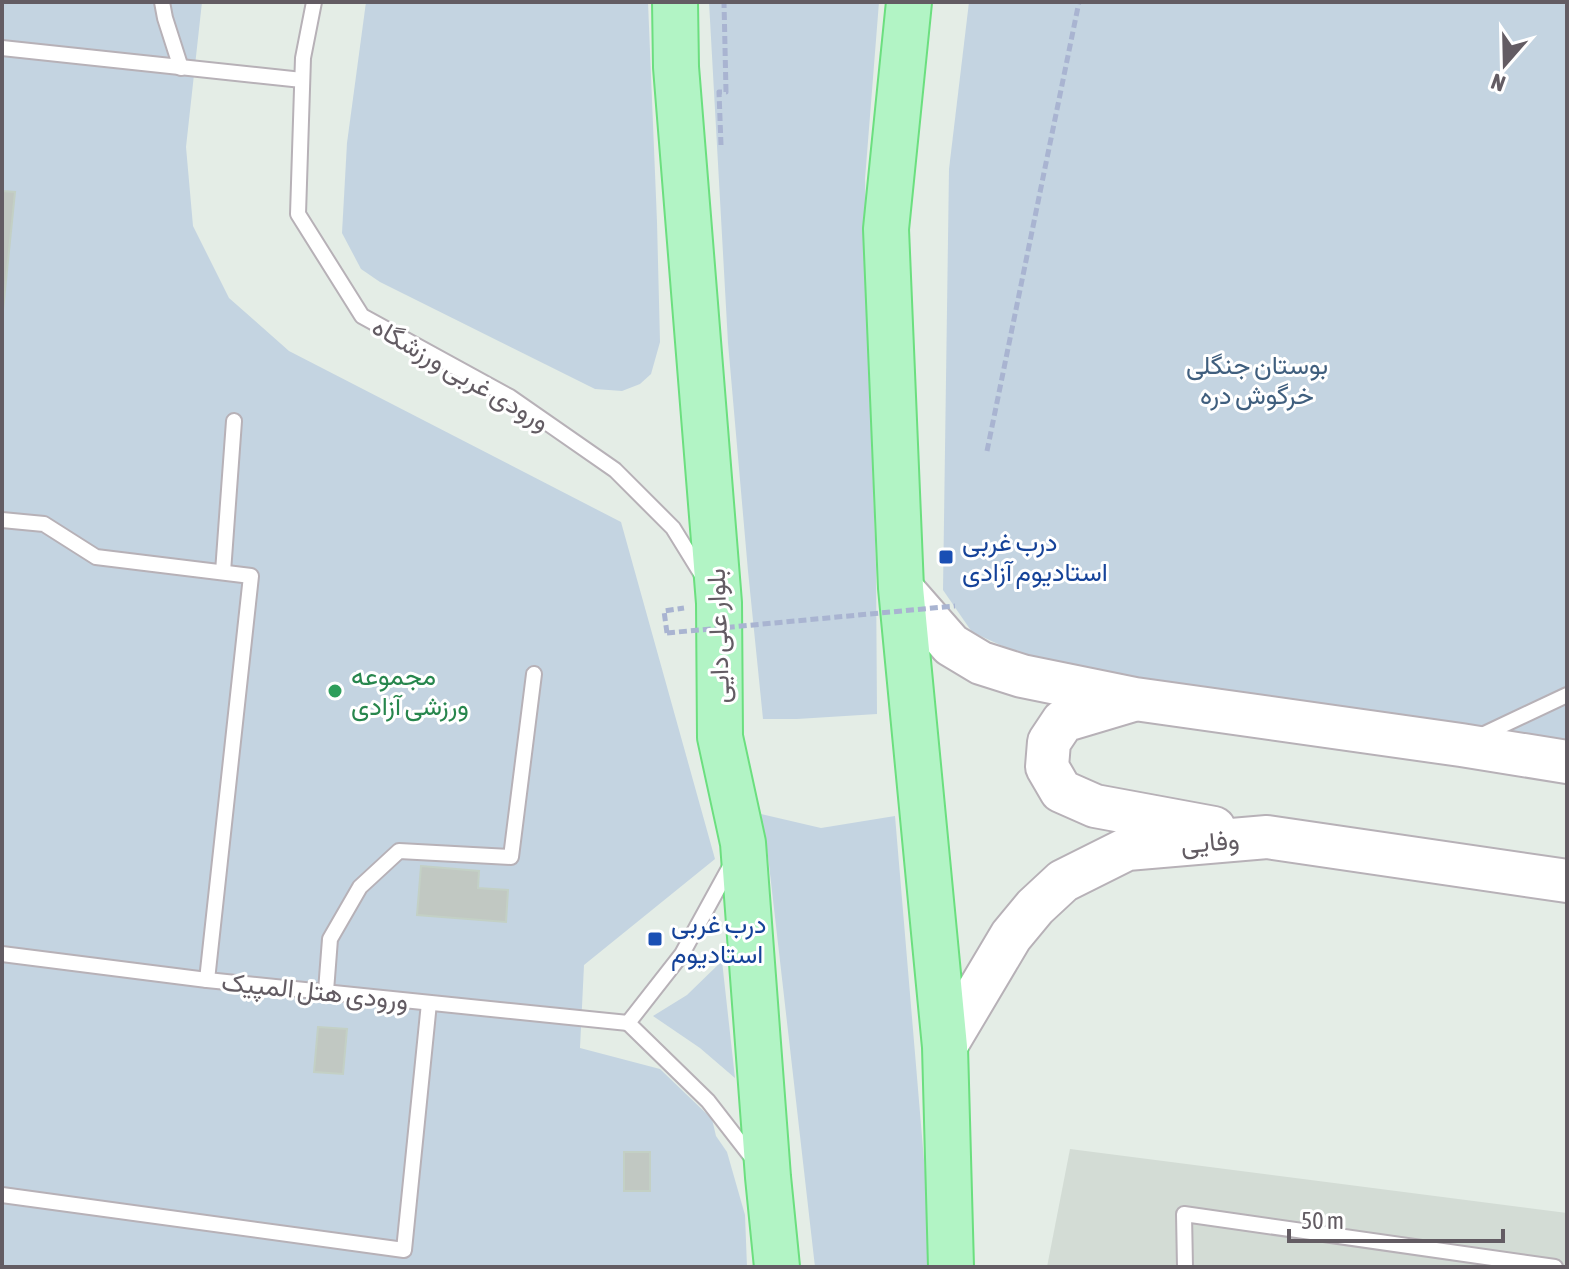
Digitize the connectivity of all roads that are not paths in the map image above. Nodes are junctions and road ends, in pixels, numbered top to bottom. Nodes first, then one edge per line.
1 (162, 2) edge
2 (314, 2) edge
3 (675, 2) edge
4 (909, 2) edge
5 (2, 48) edge
6 (181, 68) junction
7 (302, 80) junction
8 (234, 421) dead end
9 (2, 520) edge
10 (223, 572) junction
11 (901, 588) junction
12 (719, 603) junction
13 (534, 674) dead end
14 (1567, 695) edge
15 (1135, 699) junction
16 (1461, 745) junction
17 (1567, 762) edge
18 (1267, 837) junction
19 (743, 843) junction
20 (1567, 881) edge
21 (2, 954) edge
22 (207, 980) junction
23 (326, 991) junction
24 (429, 1003) junction
25 (628, 1023) junction
26 (945, 1047) junction
27 (768, 1177) junction
28 (2, 1195) edge
29 (777, 1267) edge
30 (951, 1267) edge
31 (1185, 1267) edge
32 (1555, 1267) edge

1 - 6 lane
2 - 7 lane, ورودی غربی ورزشگاه
3 - 12 main road, بلوار علی دایی
4 - 11 main road
5 - 6 lane
6 - 7 lane
7 - 12 lane, ورودی غربی ورزشگاه
8 - 10 lane
9 - 10 lane
10 - 22 lane
11 - 15 street
11 - 26 main road
12 - 19 main road, بلوار علی دایی
13 - 23 lane
14 - 16 lane
15 - 16 street
15 - 18 street
16 - 17 street
18 - 20 street, وفایی
18 - 26 street, وفایی
19 - 25 lane
19 - 27 main road, بلوار علی دایی
21 - 22 lane, ورودی هتل المپیک
22 - 23 lane, ورودی هتل المپیک
23 - 24 lane, ورودی هتل المپیک
24 - 25 lane, ورودی هتل المپیک
24 - 28 lane
25 - 27 lane
26 - 30 main road
27 - 29 main road, بلوار علی دایی
31 - 32 lane

